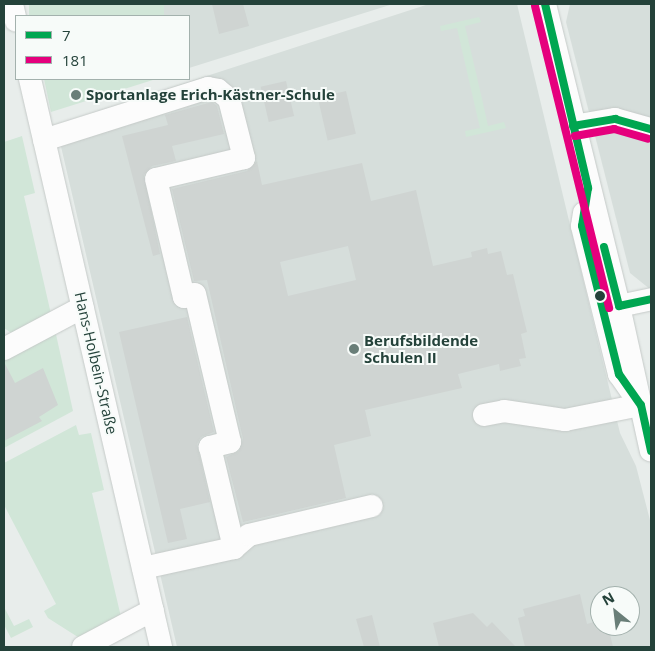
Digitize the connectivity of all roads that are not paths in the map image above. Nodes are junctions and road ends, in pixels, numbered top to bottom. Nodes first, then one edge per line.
1 (12, 4) edge
2 (544, 4) edge
3 (15, 17) edge
4 (30, 80) edge
5 (573, 126) junction
6 (651, 129) edge
7 (44, 140) junction
8 (588, 188) junction
9 (651, 299) edge
10 (619, 306) junction
11 (83, 307) junction
12 (4, 349) edge
13 (641, 405) junction
14 (484, 414) dead end
15 (651, 451) edge
16 (372, 506) dead end
17 (234, 548) junction
18 (143, 568) junction
19 (153, 610) junction
20 (83, 647) edge
21 (161, 647) edge

1 - 3 street
2 - 5 street
4 - 7 street, Hans-Holbein-Straße
5 - 6 street
5 - 8 street
7 - 11 street, Hans-Holbein-Straße
7 - 17 street
8 - 10 street
8 - 13 street
9 - 10 street
10 - 13 street
11 - 12 street
11 - 18 street, Hans-Holbein-Straße
13 - 14 street
13 - 15 street
16 - 17 street
17 - 18 street
18 - 19 street, Hans-Holbein-Straße
19 - 20 street
19 - 21 street, Hans-Holbein-Straße

